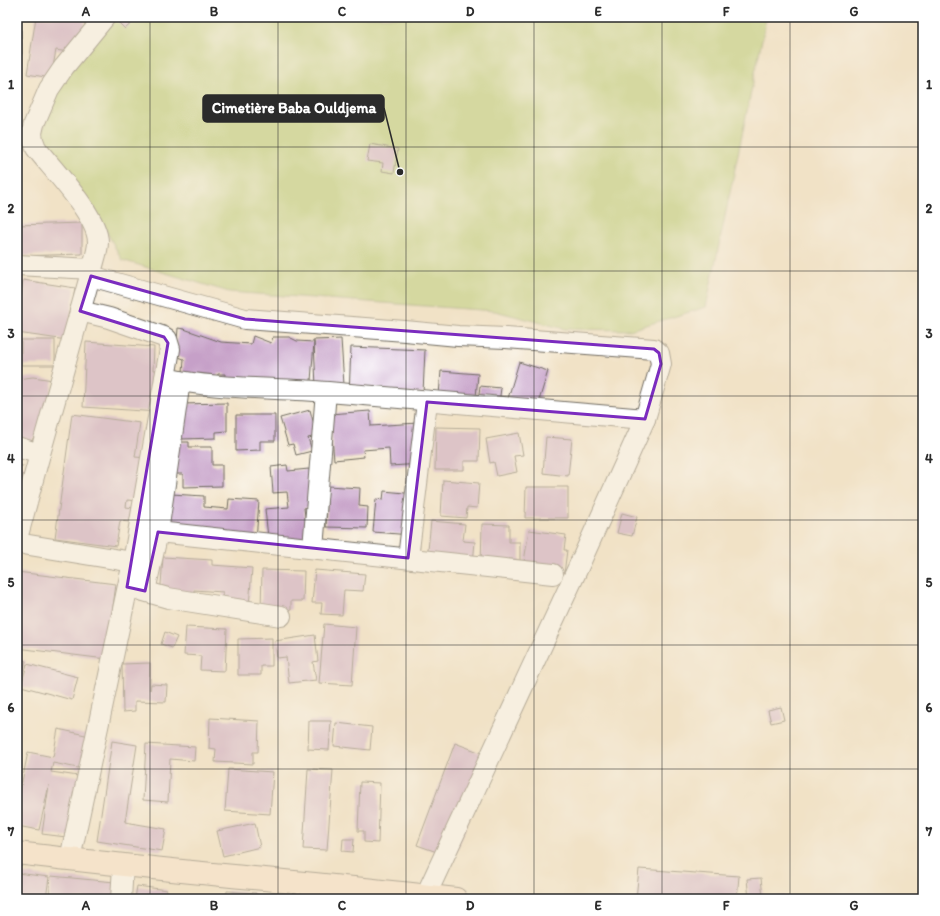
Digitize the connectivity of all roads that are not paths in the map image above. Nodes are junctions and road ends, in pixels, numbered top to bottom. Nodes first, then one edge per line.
1 (105, 17) edge
2 (25, 139) edge
3 (17, 265) edge
4 (91, 273) junction
5 (80, 311) junction
6 (173, 379) junction
7 (326, 392) junction
8 (427, 402) junction
9 (646, 419) junction
10 (17, 447) edge
11 (40, 454) junction
12 (158, 532) junction
13 (17, 539) edge
14 (17, 543) edge
15 (313, 548) junction
16 (408, 558) junction
17 (133, 562) junction
18 (553, 574) dead end
19 (136, 589) junction
20 (281, 616) dead end
21 (17, 853) edge
22 (70, 859) junction
23 (123, 866) junction
24 (418, 896) edge
25 (121, 899) edge
26 (456, 899) edge

1 - 2 street
2 - 4 street
3 - 4 street
4 - 5 street
4 - 9 street
5 - 6 street
5 - 11 street
6 - 7 street
6 - 12 street
6 - 17 street
7 - 8 street
7 - 15 street
8 - 9 street
8 - 16 street
9 - 24 street
10 - 11 street
11 - 13 street
12 - 15 street
12 - 19 street
14 - 17 street
15 - 16 street
16 - 18 street
17 - 19 street
19 - 20 street
19 - 22 street
21 - 22 main road
22 - 23 main road
23 - 24 main road
23 - 25 street
24 - 26 main road

